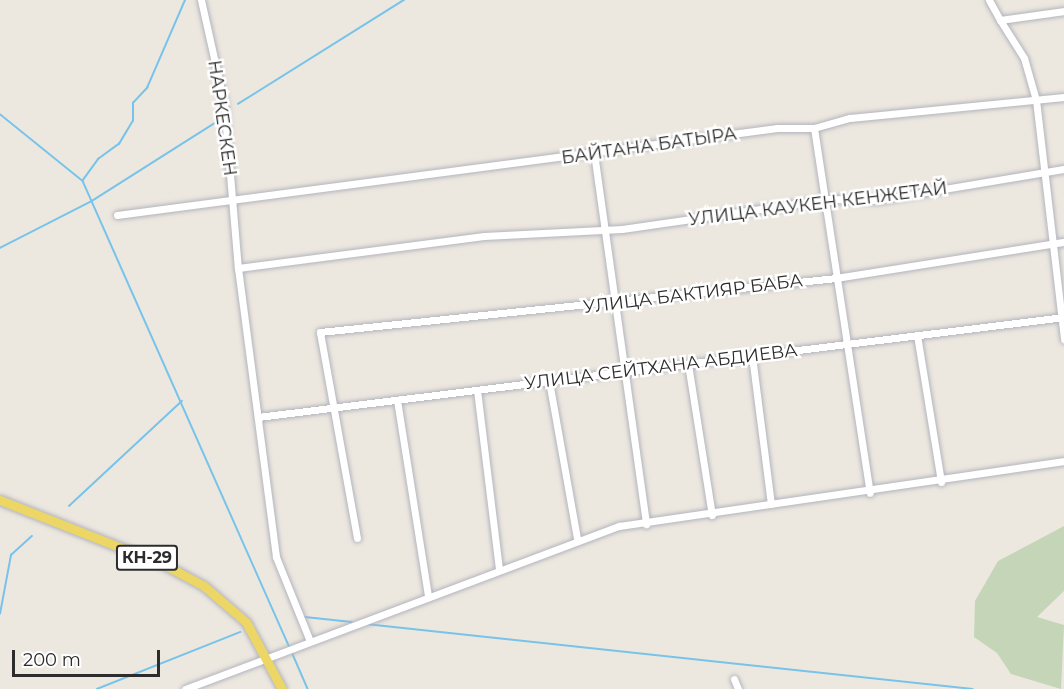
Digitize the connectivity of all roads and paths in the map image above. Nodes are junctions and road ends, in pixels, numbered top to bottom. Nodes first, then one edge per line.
1 (201, 0) edge
2 (989, 0) edge
3 (1064, 10) edge
4 (1000, 20) junction
5 (1064, 97) edge
6 (1036, 100) junction
7 (814, 128) junction
8 (594, 153) junction
9 (1064, 169) edge
10 (1048, 171) junction
11 (824, 200) junction
12 (234, 201) junction
13 (117, 215) dead end
14 (607, 228) junction
15 (1064, 242) edge
16 (1054, 243) junction
17 (237, 267) junction
18 (836, 278) junction
19 (615, 304) junction
20 (1062, 317) edge
21 (917, 335) junction
22 (1064, 339) edge
23 (846, 344) junction
24 (752, 356) junction
25 (688, 364) junction
26 (622, 372) junction
27 (549, 381) junction
28 (477, 390) junction
29 (397, 400) junction
30 (330, 408) junction
31 (258, 417) junction
32 (1064, 461) edge
33 (941, 482) junction
34 (870, 493) junction
35 (0, 500) edge
36 (771, 504) junction
37 (712, 515) junction
38 (646, 524) junction
39 (357, 538) dead end
40 (577, 538) junction
41 (499, 568) junction
42 (428, 595) junction
43 (310, 641) junction
44 (267, 656) junction
45 (734, 679) dead end
46 (185, 689) edge
47 (282, 689) edge
48 (738, 689) edge

1 - 12 street, НАРКЕСКЕН
2 - 4 street
3 - 4 street
4 - 6 street
5 - 6 street, БАЙТАНА БАТЫРА
6 - 7 street, БАЙТАНА БАТЫРА
6 - 10 street
7 - 8 street, БАЙТАНА БАТЫРА
7 - 11 street
8 - 12 street, БАЙТАНА БАТЫРА
8 - 14 street
9 - 10 street, УЛИЦА КАУКЕН КЕНЖЕТАЙ
10 - 11 street, УЛИЦА КАУКЕН КЕНЖЕТАЙ
10 - 16 street
11 - 14 street, УЛИЦА КАУКЕН КЕНЖЕТАЙ
11 - 18 street
12 - 13 street, БАЙТАНА БАТЫРА
12 - 17 street, НАРКЕСКЕН
14 - 17 street, УЛИЦА КАУКЕН КЕНЖЕТАЙ
14 - 19 street
15 - 16 street, УЛИЦА БАКТИЯР БАБА
16 - 18 street, УЛИЦА БАКТИЯР БАБА
16 - 20 street
17 - 31 street, НАРКЕСКЕН
18 - 19 street, УЛИЦА БАКТИЯР БАБА
18 - 23 street
19 - 26 street
19 - 30 street, УЛИЦА БАКТИЯР БАБА
20 - 21 street, УЛИЦА СЕЙТХАНА АБДИЕВА
20 - 22 street
21 - 23 street, УЛИЦА СЕЙТХАНА АБДИЕВА
21 - 33 street
23 - 24 street, УЛИЦА СЕЙТХАНА АБДИЕВА
23 - 34 street
24 - 25 street, УЛИЦА СЕЙТХАНА АБДИЕВА
24 - 36 street
25 - 26 street, УЛИЦА СЕЙТХАНА АБДИЕВА
25 - 37 street
26 - 27 street, УЛИЦА СЕЙТХАНА АБДИЕВА
26 - 38 street
27 - 28 street, УЛИЦА СЕЙТХАНА АБДИЕВА
27 - 40 street
28 - 29 street, УЛИЦА СЕЙТХАНА АБДИЕВА
28 - 41 street
29 - 30 street, УЛИЦА СЕЙТХАНА АБДИЕВА
29 - 42 street
30 - 31 street, УЛИЦА СЕЙТХАНА АБДИЕВА
30 - 39 street
31 - 43 street, НАРКЕСКЕН
32 - 33 street
33 - 34 street
34 - 36 street
35 - 44 main road, КН-29
36 - 37 street
37 - 38 street
38 - 40 street
40 - 41 street
41 - 42 street
42 - 43 street
43 - 44 street
44 - 46 street
44 - 47 main road, КН-29
45 - 48 street

